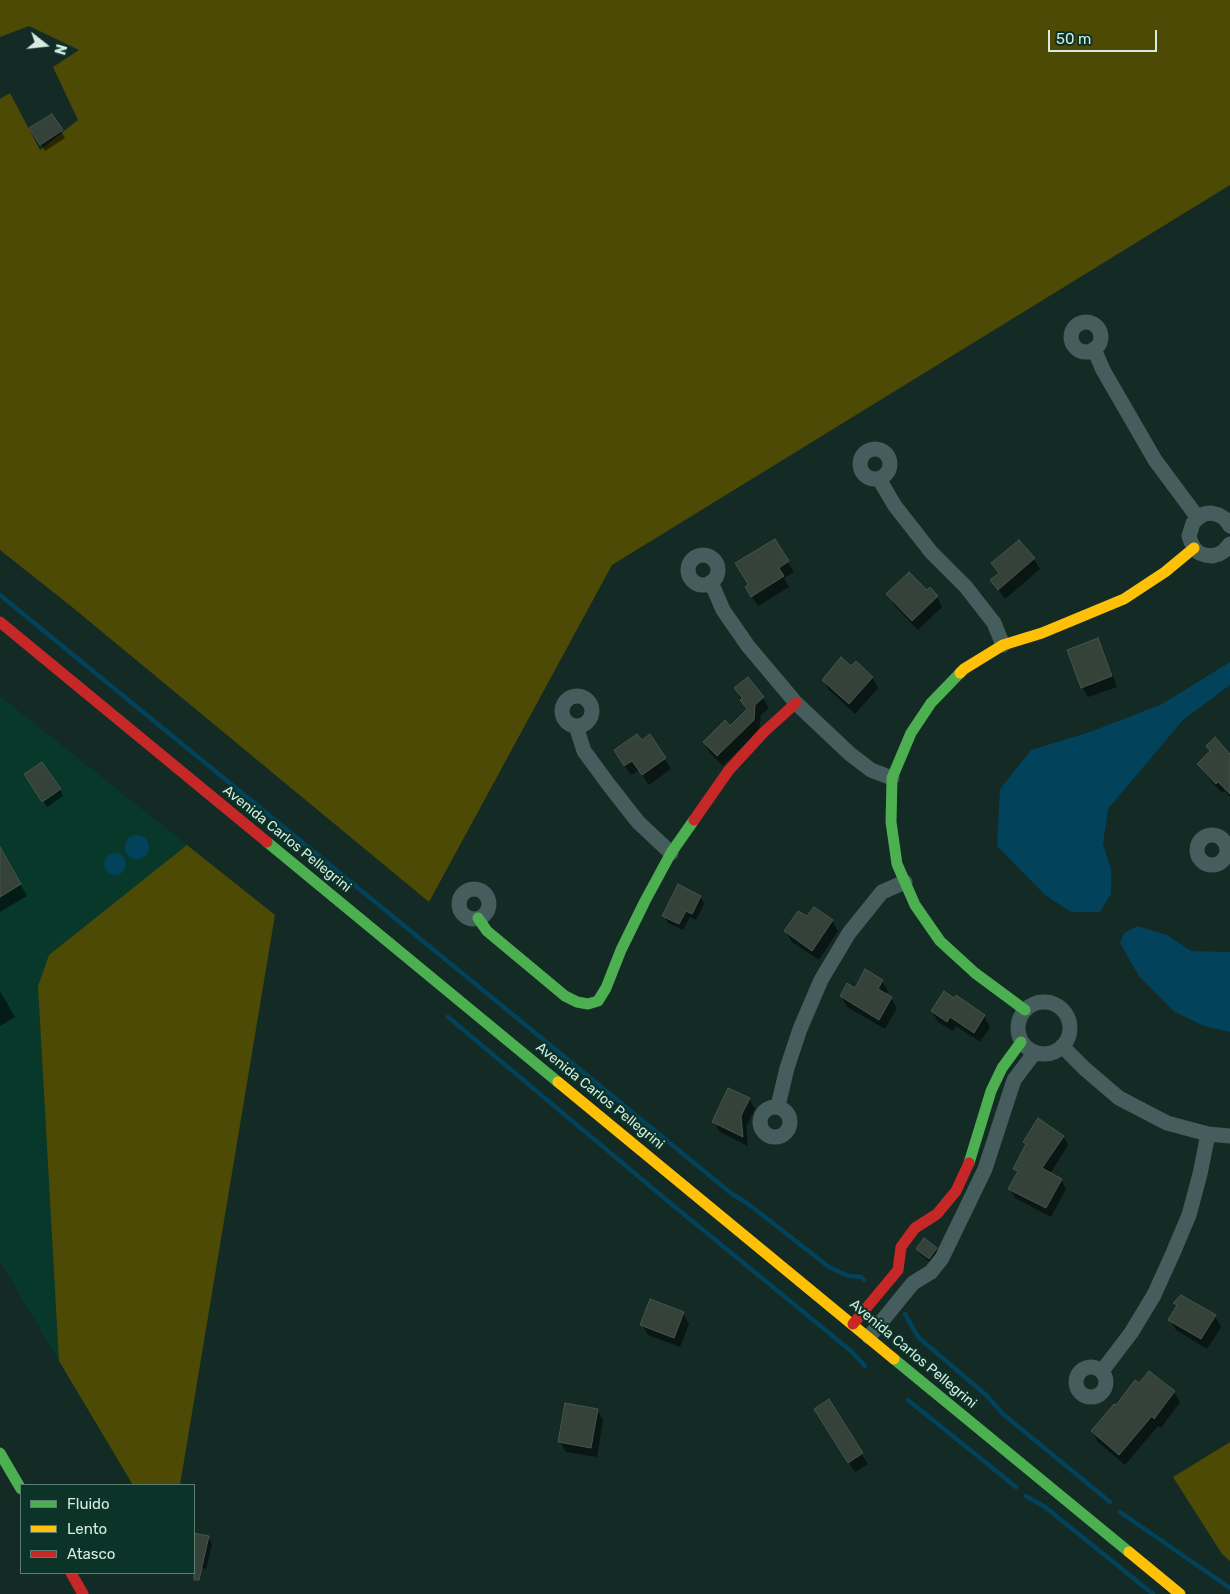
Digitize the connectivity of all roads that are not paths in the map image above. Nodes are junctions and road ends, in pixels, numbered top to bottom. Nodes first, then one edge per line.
1 (1094, 349) dead end
2 (879, 479) dead end
3 (1198, 518) junction
4 (1228, 519) edge
5 (1194, 548) junction
6 (1228, 551) edge
7 (711, 582) dead end
8 (0, 622) edge
9 (1003, 645) junction
10 (796, 703) junction
11 (576, 726) dead end
12 (892, 778) junction
13 (671, 853) junction
14 (905, 882) junction
15 (478, 918) dead end
16 (1025, 1010) junction
17 (1022, 1042) junction
18 (1062, 1046) junction
19 (1034, 1052) junction
20 (778, 1106) dead end
21 (1208, 1134) junction
22 (1230, 1136) edge
23 (937, 1214) junction
24 (957, 1228) junction
25 (898, 1270) junction
26 (913, 1283) junction
27 (853, 1324) junction
28 (869, 1337) junction
29 (1102, 1371) dead end
30 (0, 1453) edge
31 (20, 1487) edge
32 (72, 1574) edge
33 (83, 1594) edge
34 (1180, 1594) edge

1 - 3 street
2 - 9 street
3 - 4 street
3 - 5 street
5 - 6 street
5 - 9 main road
7 - 10 street
8 - 27 main road, Avenida Carlos Pellegrini
9 - 12 main road
10 - 12 street
10 - 13 main road
11 - 13 street
12 - 14 main road
13 - 15 main road
14 - 16 main road
14 - 20 street
16 - 17 street
16 - 18 street
17 - 19 street
17 - 23 main road
18 - 19 street
18 - 21 street
19 - 24 street
21 - 22 street
21 - 29 street
23 - 24 street
23 - 25 main road
24 - 26 street
25 - 26 street
25 - 27 main road
26 - 28 street
27 - 28 main road, Avenida Carlos Pellegrini
28 - 34 main road, Avenida Carlos Pellegrini
30 - 31 main road
32 - 33 main road

